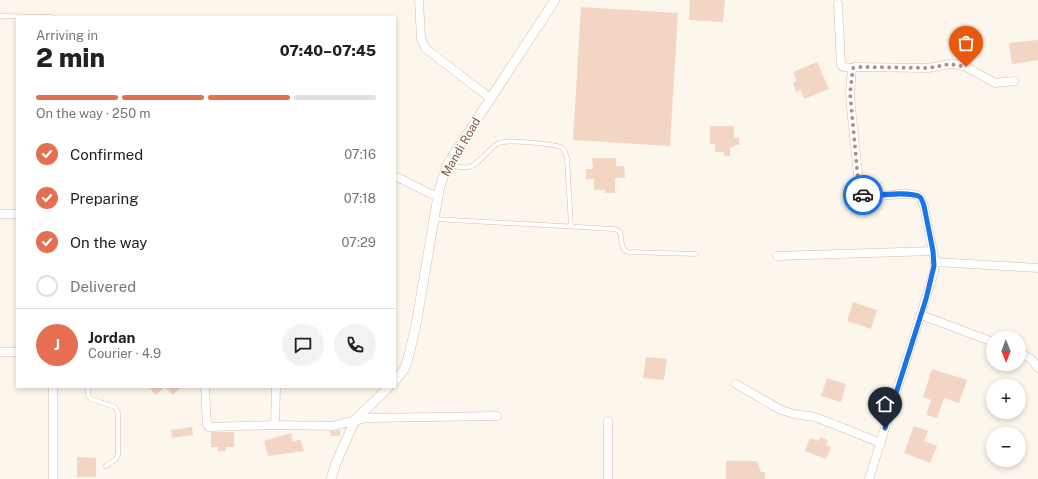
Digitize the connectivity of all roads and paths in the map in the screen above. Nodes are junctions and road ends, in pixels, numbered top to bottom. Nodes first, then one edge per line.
1 (419, 0) edge
2 (555, 0) edge
3 (838, 4) dead end
4 (0, 16) edge
5 (16, 16) edge
6 (853, 68) junction
7 (1014, 81) dead end
8 (490, 98) junction
9 (448, 165) junction
10 (396, 176) edge
11 (438, 197) junction
12 (0, 214) edge
13 (16, 214) edge
14 (434, 219) junction
15 (571, 226) junction
16 (933, 251) junction
17 (696, 254) dead end
18 (777, 256) dead end
19 (935, 262) junction
20 (1038, 268) edge
21 (921, 315) junction
22 (986, 339) edge
23 (0, 352) edge
24 (16, 352) edge
25 (1026, 356) edge
26 (1038, 368) edge
27 (396, 380) edge
28 (736, 384) dead end
29 (53, 388) edge
30 (88, 388) edge
31 (205, 388) edge
32 (276, 388) edge
33 (388, 388) edge
34 (497, 416) dead end
35 (355, 420) junction
36 (608, 421) dead end
37 (276, 424) junction
38 (881, 442) junction
39 (106, 466) dead end
40 (53, 479) edge
41 (331, 479) edge
42 (608, 479) edge
43 (869, 479) edge

1 - 8 street
2 - 8 street, Mandi Road
3 - 6 street
4 - 5 lane
6 - 7 street
6 - 16 street
8 - 9 street, Mandi Road
9 - 11 street, Mandi Road
9 - 15 lane
10 - 11 street
11 - 14 street, Mandi Road
12 - 13 street
14 - 15 lane
14 - 27 street, Mandi Road
15 - 17 lane
16 - 18 street
16 - 19 street
19 - 20 street
19 - 21 street
21 - 22 street
21 - 38 street
23 - 24 street
25 - 26 street
28 - 38 street
29 - 40 street
30 - 39 lane
31 - 37 street
32 - 37 street
33 - 35 street
34 - 35 street
35 - 37 street
35 - 41 street
36 - 42 street
38 - 43 street

